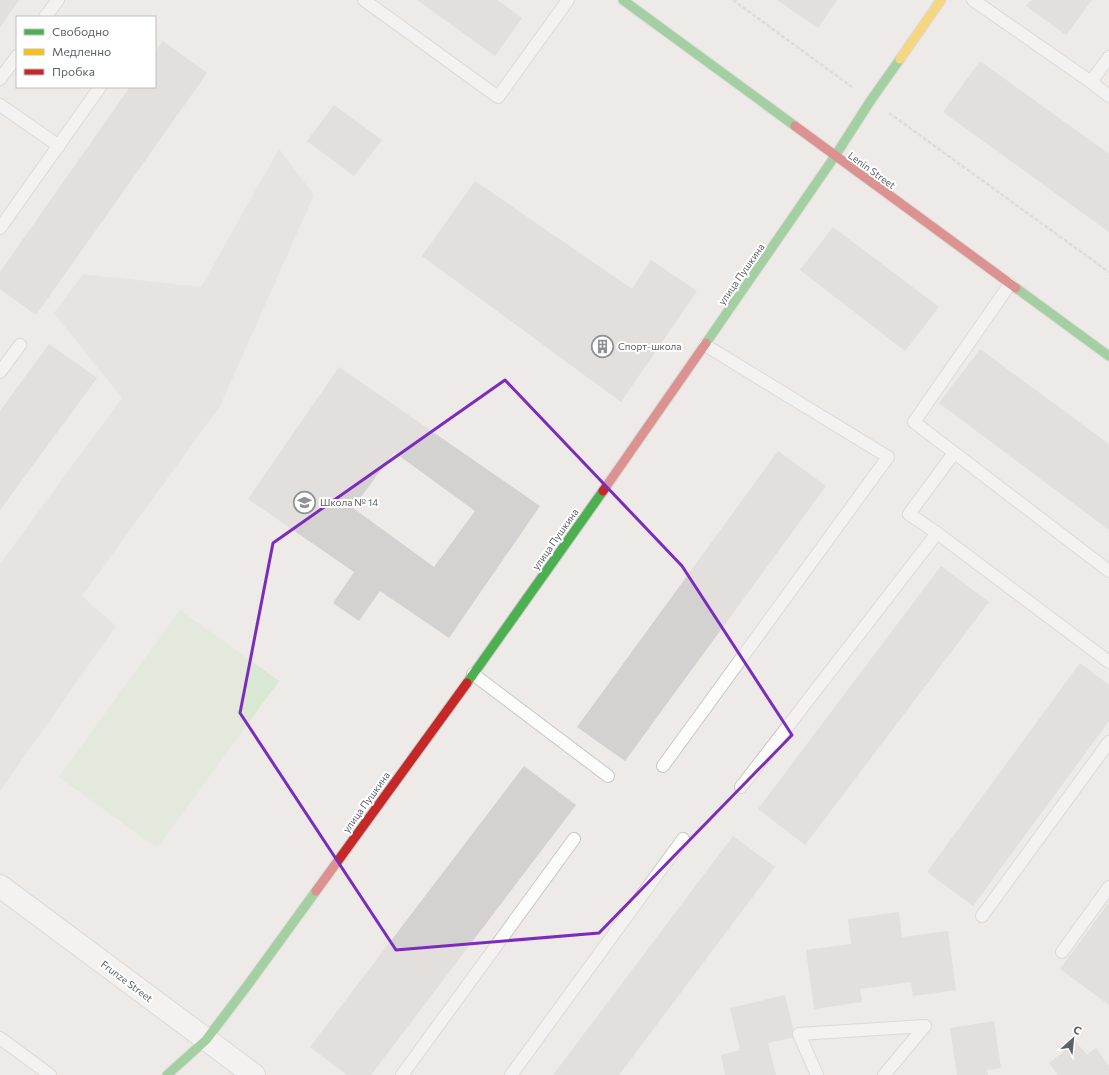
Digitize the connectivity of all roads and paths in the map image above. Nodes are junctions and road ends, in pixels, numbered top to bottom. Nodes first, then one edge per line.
1 (58, 0) edge
2 (364, 0) edge
3 (568, 0) edge
4 (623, 0) edge
5 (733, 0) edge
6 (941, 0) edge
7 (974, 0) edge
8 (46, 16) edge
9 (1109, 56) edge
10 (16, 57) edge
11 (0, 79) edge
12 (1091, 82) junction
13 (99, 88) edge
14 (1109, 96) edge
15 (871, 100) junction
16 (0, 105) edge
17 (59, 146) junction
18 (835, 156) junction
19 (0, 228) edge
20 (1109, 272) edge
21 (1010, 284) junction
22 (20, 345) dead end
23 (705, 345) junction
24 (1109, 356) edge
25 (0, 372) edge
26 (954, 453) junction
27 (937, 533) junction
28 (1109, 571) edge
29 (1109, 662) edge
30 (473, 674) junction
31 (1109, 742) edge
32 (663, 766) dead end
33 (608, 776) dead end
34 (741, 787) dead end
35 (574, 839) dead end
36 (684, 839) dead end
37 (0, 886) edge
38 (1109, 887) edge
39 (982, 916) dead end
40 (1062, 952) dead end
41 (0, 1038) edge
42 (206, 1040) junction
43 (50, 1075) edge
44 (167, 1075) edge
45 (254, 1075) edge
46 (402, 1075) edge
47 (511, 1075) edge
48 (817, 1075) edge
49 (884, 1075) edge

1 - 8 lane
2 - 3 lane
4 - 18 street, Lenin Street
5 - 15 path
6 - 15 street, улица Пушкина
7 - 12 lane
9 - 12 lane
10 - 11 lane
12 - 14 lane
13 - 17 lane
15 - 18 street, улица Пушкина
15 - 20 path
16 - 17 lane
17 - 19 lane
18 - 21 street, Lenin Street
18 - 23 street, улица Пушкина
21 - 24 street, Lenin Street
21 - 26 lane
22 - 25 lane
23 - 30 street, улица Пушкина
23 - 32 lane
26 - 27 lane
26 - 28 lane
27 - 29 lane
27 - 34 lane
30 - 33 lane
30 - 42 street, улица Пушкина
31 - 39 lane
35 - 46 lane
36 - 47 lane
37 - 42 street, Frunze Street
38 - 40 lane
41 - 43 lane
42 - 44 street, улица Пушкина
42 - 45 street, Frunze Street
48 - 49 lane

